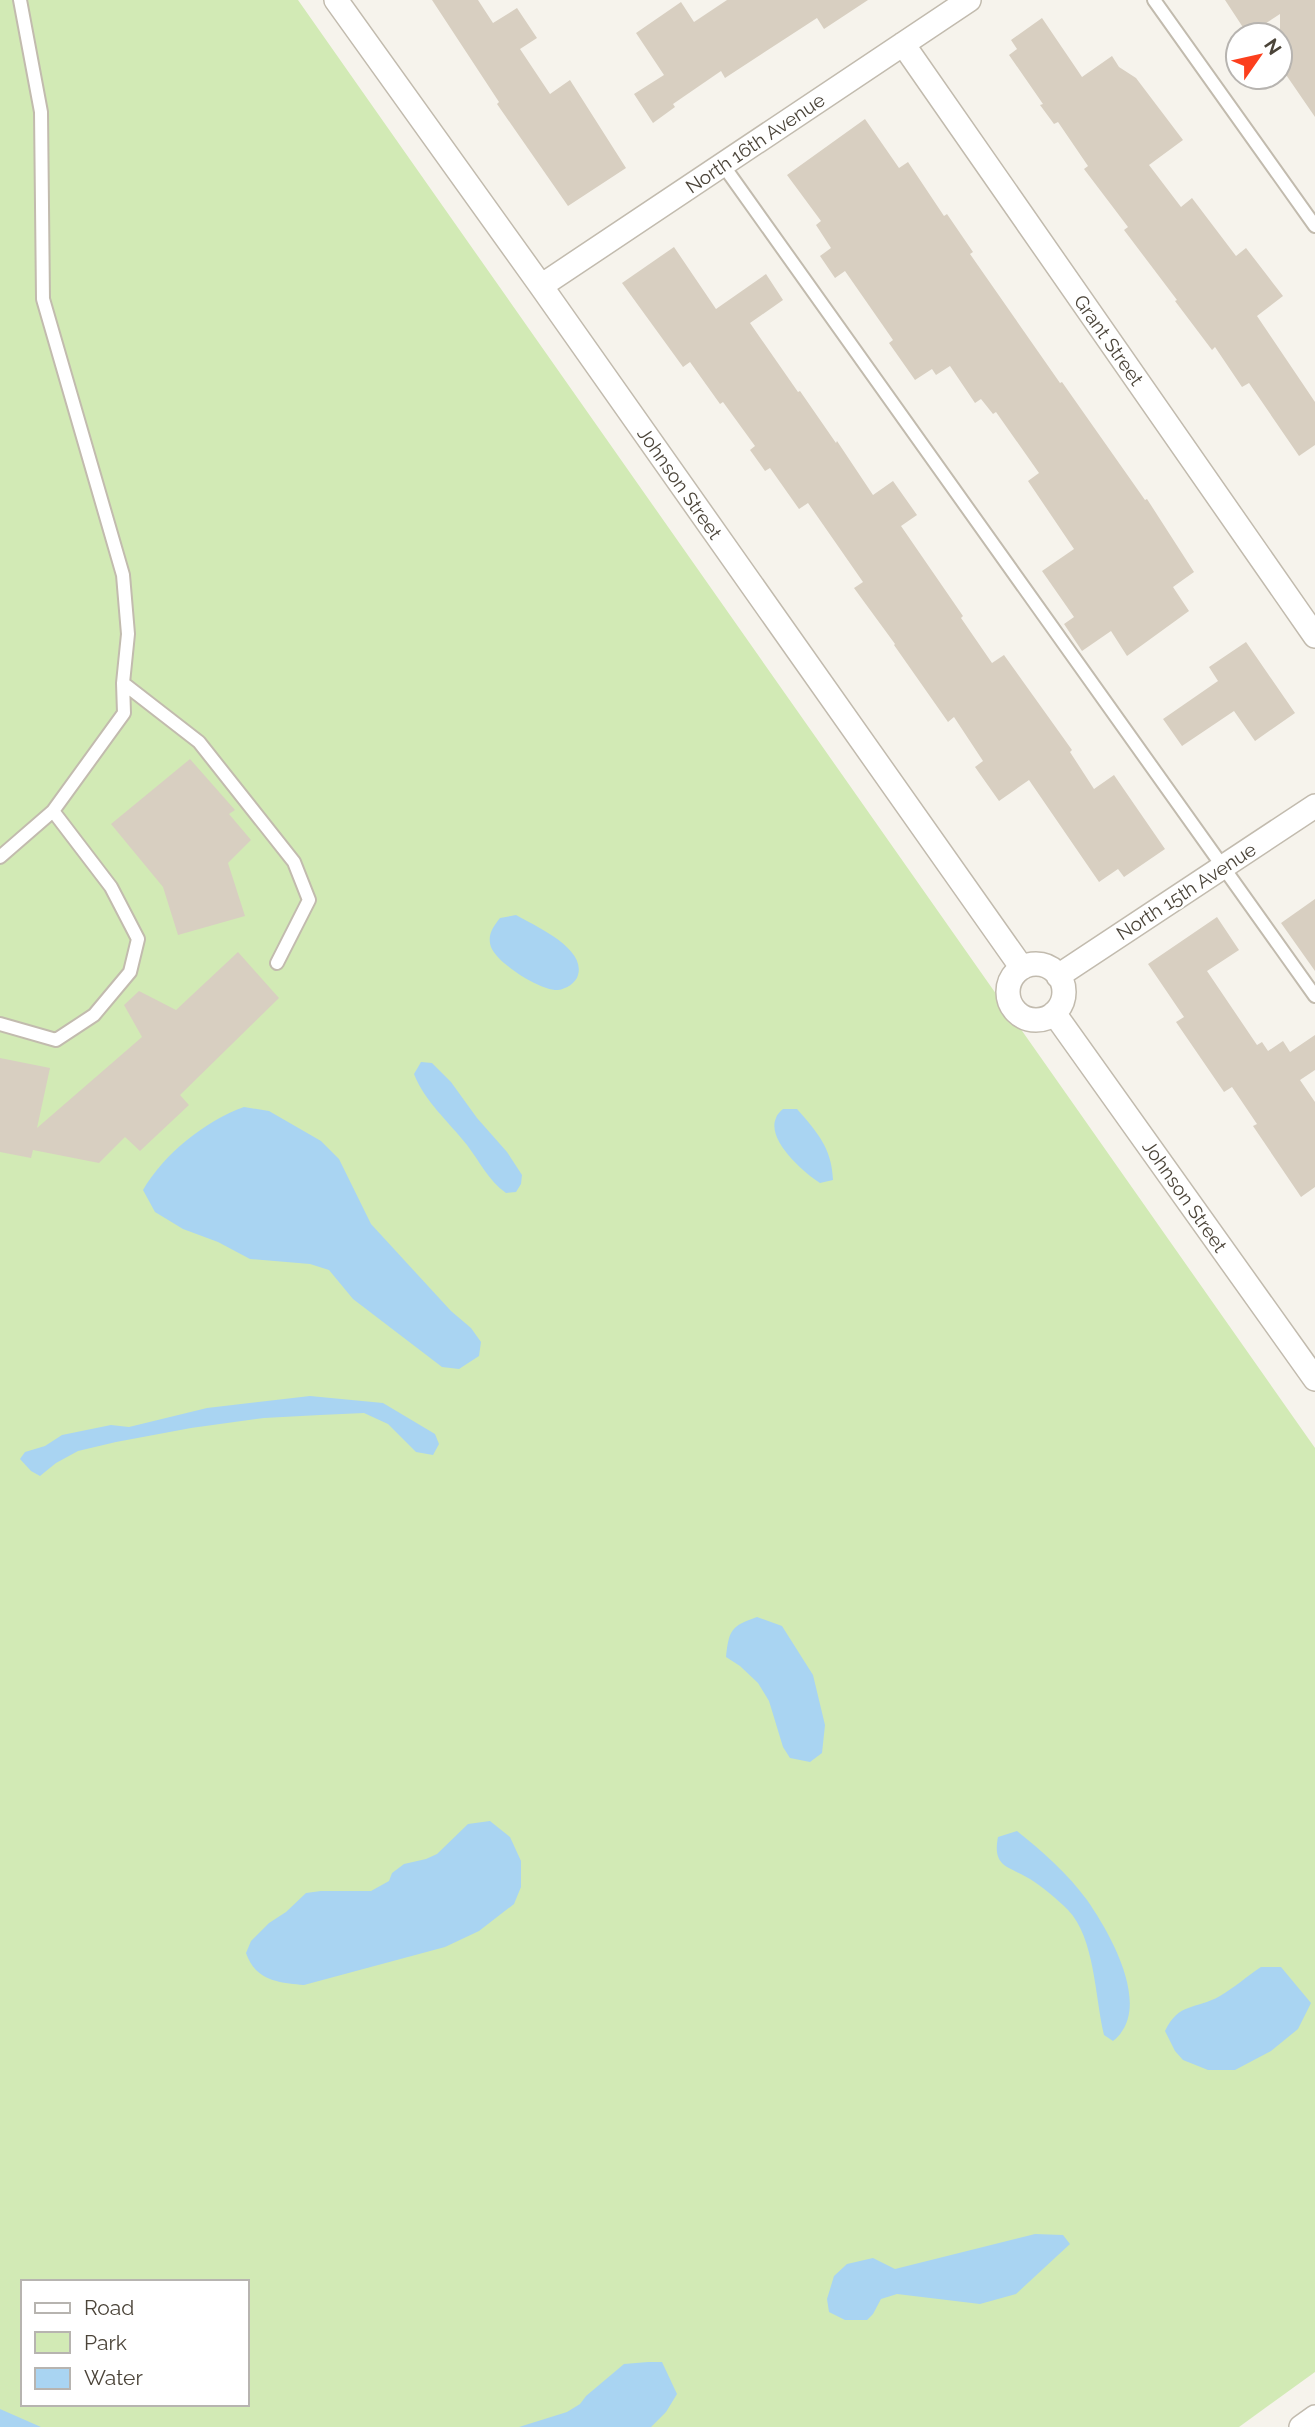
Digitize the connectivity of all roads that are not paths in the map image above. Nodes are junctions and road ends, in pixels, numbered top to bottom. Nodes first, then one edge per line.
1 (20, 0) edge
2 (336, 0) edge
3 (969, 0) edge
4 (1154, 0) edge
5 (903, 44) junction
6 (723, 165) junction
7 (1315, 226) edge
8 (541, 286) junction
9 (1315, 636) edge
10 (123, 683) junction
11 (1315, 806) edge
12 (53, 811) junction
13 (0, 858) edge
14 (1223, 866) junction
15 (277, 963) dead end
16 (1022, 968) junction
17 (1058, 976) junction
18 (1315, 996) edge
19 (1054, 1013) junction
20 (0, 1024) edge
21 (1315, 1379) edge
22 (1315, 2417) edge
23 (1301, 2427) edge

1 - 10 lane
2 - 8 street, Johnson Street
3 - 5 street, North 16th Avenue
4 - 7 lane
5 - 6 street, North 16th Avenue
5 - 9 street, Grant Street
6 - 8 street, North 16th Avenue
6 - 14 lane
8 - 16 street, Johnson Street
10 - 12 lane
10 - 15 lane
11 - 14 street, North 15th Avenue
12 - 13 lane
12 - 20 lane
14 - 17 street, North 15th Avenue
14 - 18 lane
16 - 17 street
16 - 19 street
17 - 19 street
19 - 21 street, Johnson Street
22 - 23 street

